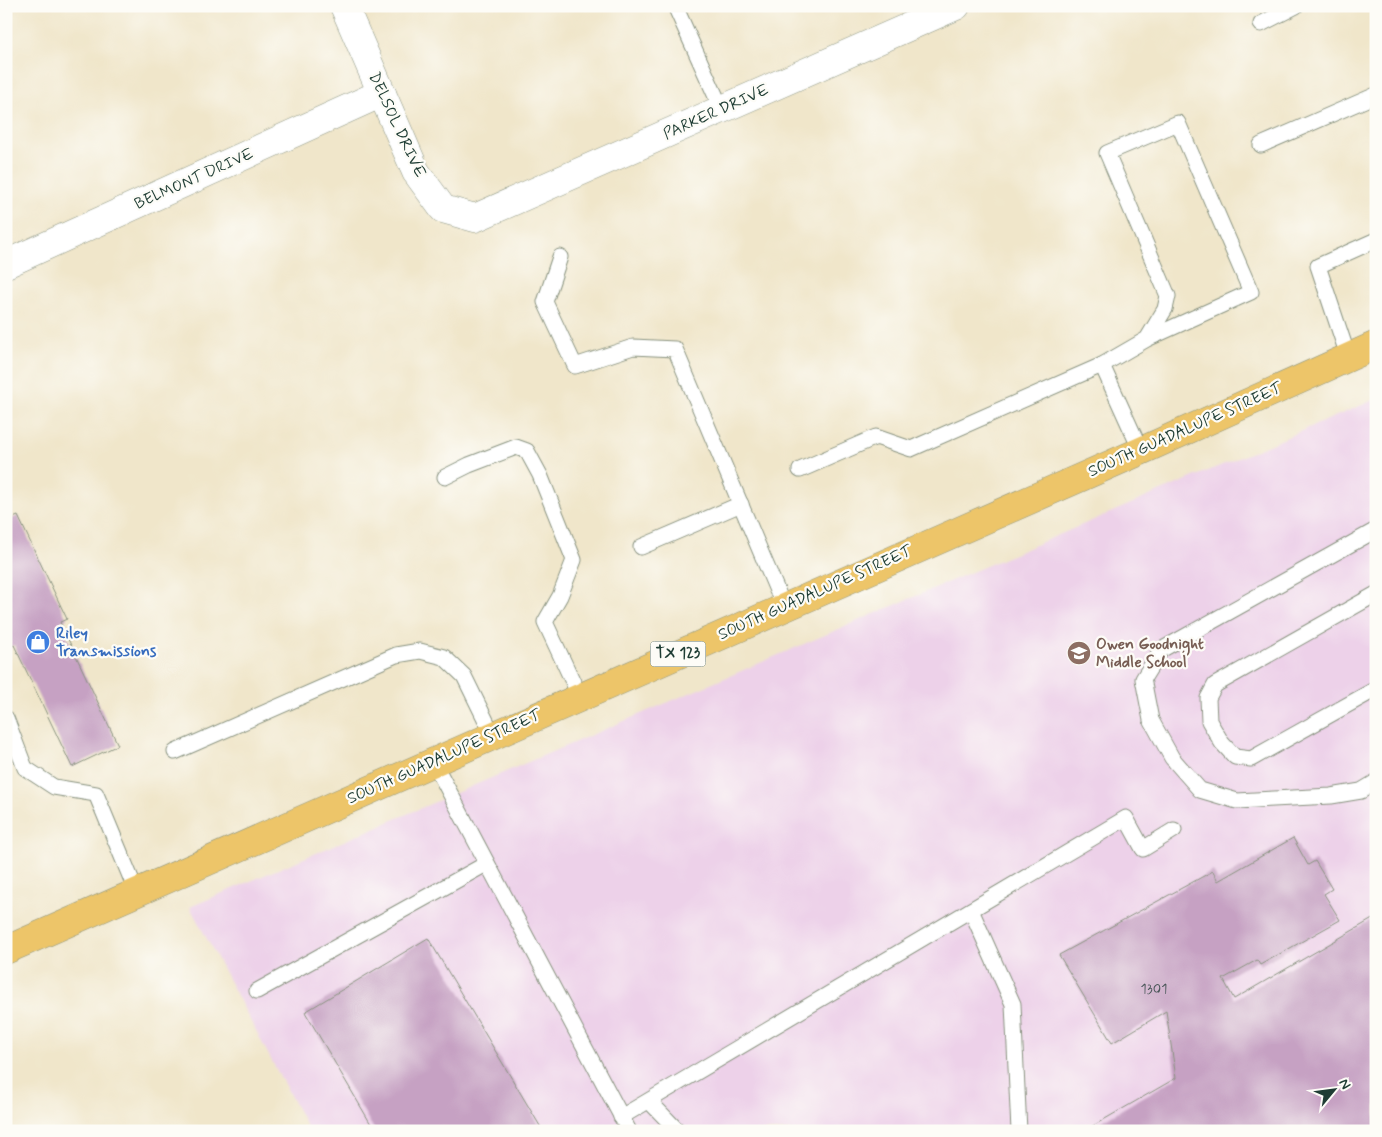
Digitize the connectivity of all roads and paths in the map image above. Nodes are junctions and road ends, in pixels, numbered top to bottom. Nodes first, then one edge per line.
1 (344, 6) edge
2 (675, 6) edge
3 (956, 6) edge
4 (1296, 6) edge
5 (1261, 24) dead end
6 (382, 93) junction
7 (1376, 95) edge
8 (722, 110) junction
9 (1261, 145) dead end
10 (475, 218) joint
11 (1376, 240) edge
12 (560, 257) dead end
13 (6, 264) edge
14 (1147, 339) junction
15 (1376, 345) edge
16 (1348, 356) junction
17 (1102, 365) junction
18 (1141, 451) junction
19 (800, 470) dead end
20 (445, 477) dead end
21 (740, 504) junction
22 (1376, 530) edge
23 (641, 547) dead end
24 (1376, 594) edge
25 (784, 607) junction
26 (1376, 689) edge
27 (580, 696) junction
28 (6, 718) edge
29 (493, 735) junction
30 (175, 752) dead end
31 (433, 762) junction
32 (1376, 782) edge
33 (1174, 830) dead end
34 (486, 864) junction
35 (137, 893) junction
36 (972, 910) junction
37 (6, 950) edge
38 (257, 991) dead end
39 (649, 1101) junction
40 (621, 1117) junction
41 (629, 1131) edge
42 (678, 1131) edge
43 (1019, 1131) edge

1 - 6 street, DELSOL DRIVE
2 - 8 lane
3 - 8 street, PARKER DRIVE
4 - 5 lane
6 - 10 street, DELSOL DRIVE
6 - 13 street, BELMONT DRIVE
7 - 9 lane
8 - 10 street, PARKER DRIVE
11 - 16 lane
12 - 21 lane
14 - 14 lane
14 - 17 lane
15 - 16 main road, SOUTH GUADALUPE STREET / TX 123
16 - 18 main road, SOUTH GUADALUPE STREET / TX 123
17 - 18 lane
17 - 19 lane
18 - 25 main road, SOUTH GUADALUPE STREET / TX 123
20 - 27 lane
21 - 23 lane
21 - 25 lane
22 - 32 lane
24 - 26 lane
25 - 27 main road, SOUTH GUADALUPE STREET / TX 123
27 - 29 main road, SOUTH GUADALUPE STREET / TX 123
28 - 35 lane
29 - 30 lane
29 - 31 main road, SOUTH GUADALUPE STREET / TX 123
31 - 34 lane
31 - 35 main road, SOUTH GUADALUPE STREET / TX 123
33 - 36 lane
34 - 38 lane
34 - 40 lane
35 - 37 main road, SOUTH GUADALUPE STREET / TX 123
36 - 39 lane
36 - 43 lane
39 - 40 lane
39 - 42 lane
40 - 41 lane

